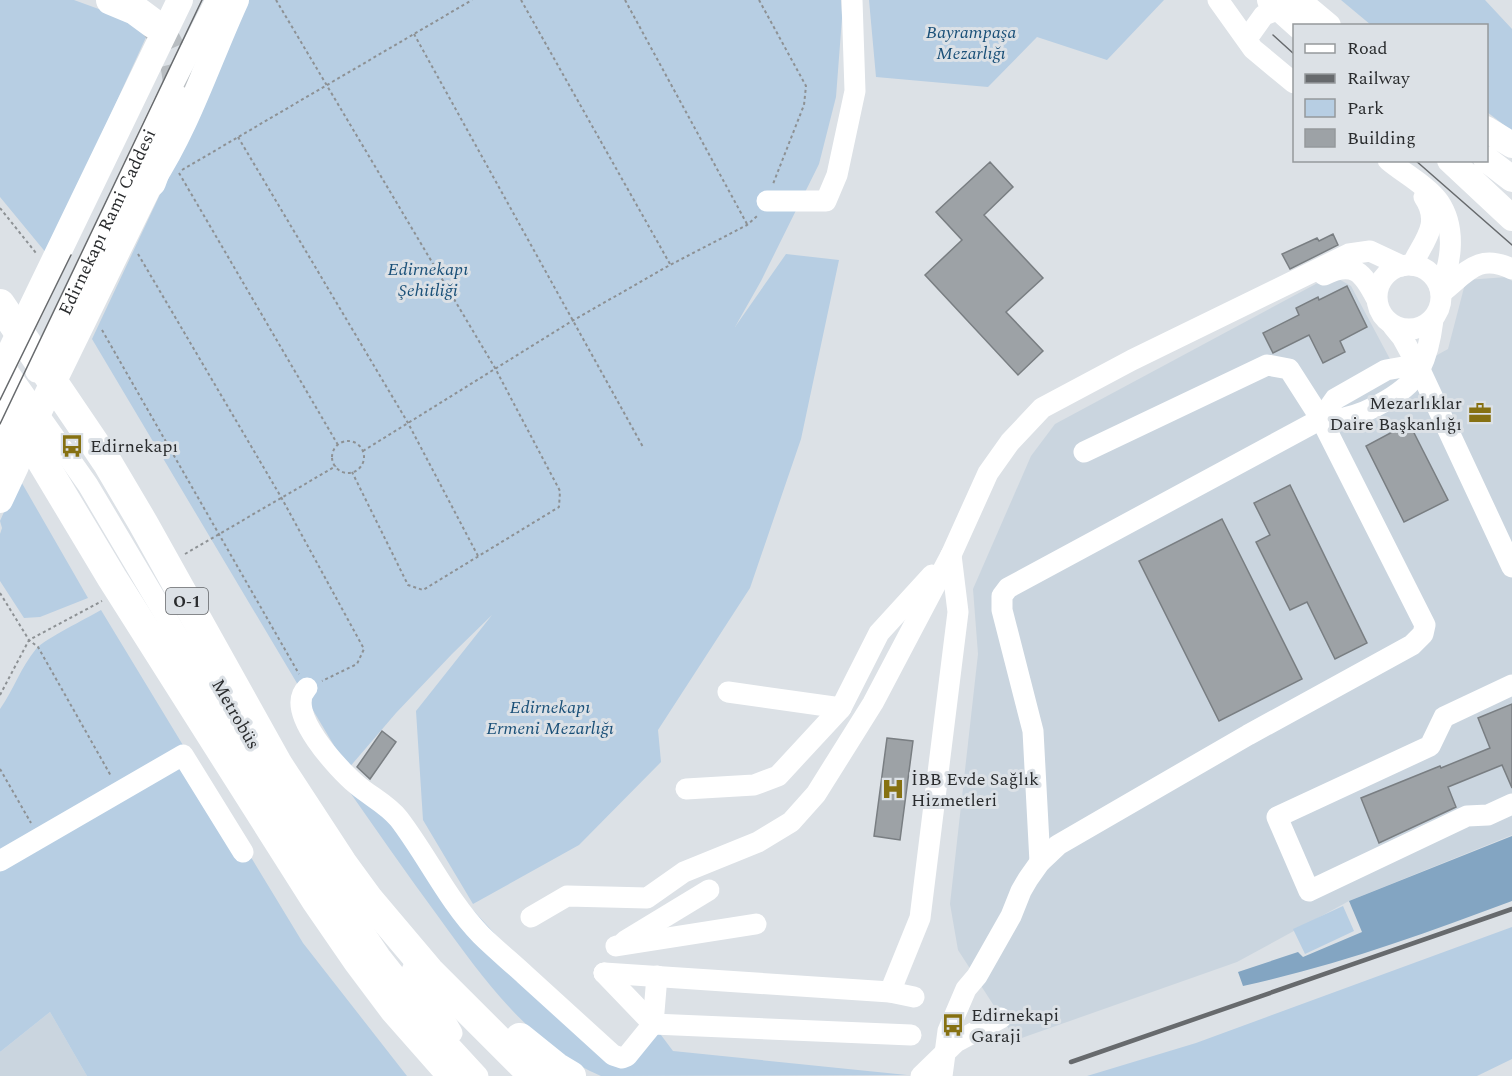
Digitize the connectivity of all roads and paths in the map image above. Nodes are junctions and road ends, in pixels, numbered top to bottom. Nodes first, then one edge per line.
1 (111, 0) edge
2 (180, 0) edge
3 (216, 0) edge
4 (236, 0) edge
5 (276, 0) edge
6 (472, 0) edge
7 (521, 0) edge
8 (625, 0) edge
9 (759, 0) edge
10 (852, 0) edge
11 (1218, 0) edge
12 (1236, 0) edge
13 (1319, 0) edge
14 (1282, 3) edge
15 (154, 24) tunnel mouth
16 (1298, 24) edge
17 (1324, 24) edge
18 (1335, 24) edge
19 (1251, 33) junction
20 (414, 34) junction
21 (1275, 65) junction
22 (1293, 81) edge
23 (326, 86) junction
24 (178, 101) tunnel mouth
25 (1488, 130) edge
26 (238, 137) junction
27 (1512, 145) edge
28 (1488, 161) edge
29 (1390, 162) edge
30 (1452, 162) edge
31 (1464, 162) edge
32 (178, 172) junction
33 (1409, 177) junction
34 (1512, 179) edge
35 (162, 182) junction
36 (767, 201) junction
37 (1512, 201) edge
38 (0, 208) edge
39 (1512, 218) edge
40 (747, 225) junction
41 (132, 261) dead end
42 (670, 265) junction
43 (1407, 265) junction
44 (1512, 268) edge
45 (50, 271) junction
46 (1440, 291) junction
47 (1376, 298) junction
48 (0, 304) edge
49 (1433, 320) junction
50 (0, 321) edge
51 (572, 321) junction
52 (1393, 326) junction
53 (101, 328) dead end
54 (0, 360) edge
55 (495, 368) junction
56 (1420, 370) junction
57 (0, 373) edge
58 (0, 398) edge
59 (1321, 419) junction
60 (1031, 420) junction
61 (408, 423) junction
62 (13, 442) edge
63 (338, 445) junction
64 (643, 447) dead end
65 (363, 451) junction
66 (1084, 452) dead end
67 (336, 466) junction
68 (352, 472) junction
69 (0, 473) edge
70 (281, 497) junction
71 (0, 500) edge
72 (218, 535) junction
73 (951, 555) junction
74 (478, 556) junction
75 (1512, 567) edge
76 (0, 594) edge
77 (99, 602) dead end
78 (29, 640) junction
79 (1512, 685) edge
80 (307, 688) junction
81 (728, 692) dead end
82 (0, 695) edge
83 (841, 708) junction
84 (0, 770) edge
85 (686, 789) dead end
86 (120, 791) junction
87 (1512, 804) edge
88 (39, 838) junction
89 (243, 852) dead end
90 (0, 861) edge
91 (1040, 862) junction
92 (709, 890) dead end
93 (316, 900) junction
94 (369, 900) junction
95 (531, 917) dead end
96 (756, 924) dead end
97 (616, 946) junction
98 (604, 973) junction
99 (657, 976) junction
100 (408, 977) junction
101 (890, 992) junction
102 (914, 997) dead end
103 (1001, 1018) dead end
104 (653, 1024) junction
105 (392, 1031) junction
106 (910, 1035) dead end
107 (945, 1052) junction
108 (425, 1076) edge
109 (434, 1076) edge
110 (453, 1076) edge
111 (477, 1076) edge
112 (494, 1076) edge
113 (514, 1076) edge
114 (534, 1076) edge
115 (572, 1076) edge
116 (921, 1076) edge
117 (942, 1076) edge

1 - 15 highway
2 - 45 main road, Edirnekapı Rami Caddesi
3 - 62 lane, Edirnekapı Rami Caddesi
4 - 35 main road
5 - 23 path
6 - 20 path
7 - 42 path
8 - 40 path
9 - 36 path
10 - 36 lane
11 - 21 lane
12 - 19 lane
13 - 18 main road
14 - 16 main road
14 - 17 main road
14 - 19 lane
19 - 21 lane
20 - 23 path
20 - 51 path
21 - 22 lane
23 - 26 path
23 - 55 path
24 - 35 highway
25 - 27 main road
26 - 32 path
26 - 61 path
28 - 34 main road
29 - 33 lane
30 - 39 main road
31 - 37 main road
32 - 35 path
32 - 63 path
33 - 43 lane
33 - 46 lane
35 - 62 main road
36 - 40 path
38 - 45 path
40 - 42 path
41 - 70 path
42 - 51 path
43 - 46 lane
43 - 47 lane
43 - 60 lane
44 - 46 lane
45 - 57 main road, Edirnekapı Rami Caddesi
46 - 49 lane
47 - 52 lane
47 - 60 lane
48 - 94 highway, O-1
49 - 52 lane
49 - 56 lane
50 - 100 lane, Metrobüs
51 - 55 path
51 - 64 path
52 - 56 lane
53 - 72 path
54 - 100 lane, Metrobüs
55 - 61 path
55 - 74 path
56 - 59 lane
56 - 75 lane
58 - 93 highway, O-1
59 - 66 lane
59 - 91 lane
59 - 91 lane
60 - 73 lane
61 - 65 path
61 - 74 path
62 - 69 highway
62 - 71 main road
63 - 65 path
63 - 67 path
65 - 68 path
67 - 68 path
67 - 70 path
68 - 74 path
70 - 72 path
70 - 80 path
72 - 80 path
73 - 83 lane
73 - 95 lane
73 - 101 lane
76 - 78 path
77 - 78 path
78 - 82 path
78 - 86 path
79 - 87 lane
80 - 104 lane
81 - 83 lane
83 - 85 lane
84 - 88 path
86 - 88 lane
86 - 89 lane
88 - 90 lane
91 - 107 lane
92 - 97 lane
93 - 105 highway
93 - 110 highway, O-1
94 - 114 highway, O-1
94 - 115 highway
96 - 97 lane
97 - 98 lane
98 - 99 lane
98 - 104 lane
99 - 101 lane
99 - 104 lane
100 - 111 lane, Metrobüs
100 - 112 lane
100 - 113 lane, Metrobüs
101 - 102 lane
103 - 107 lane
104 - 106 lane
105 - 108 highway
105 - 109 highway
107 - 116 lane
107 - 117 lane

